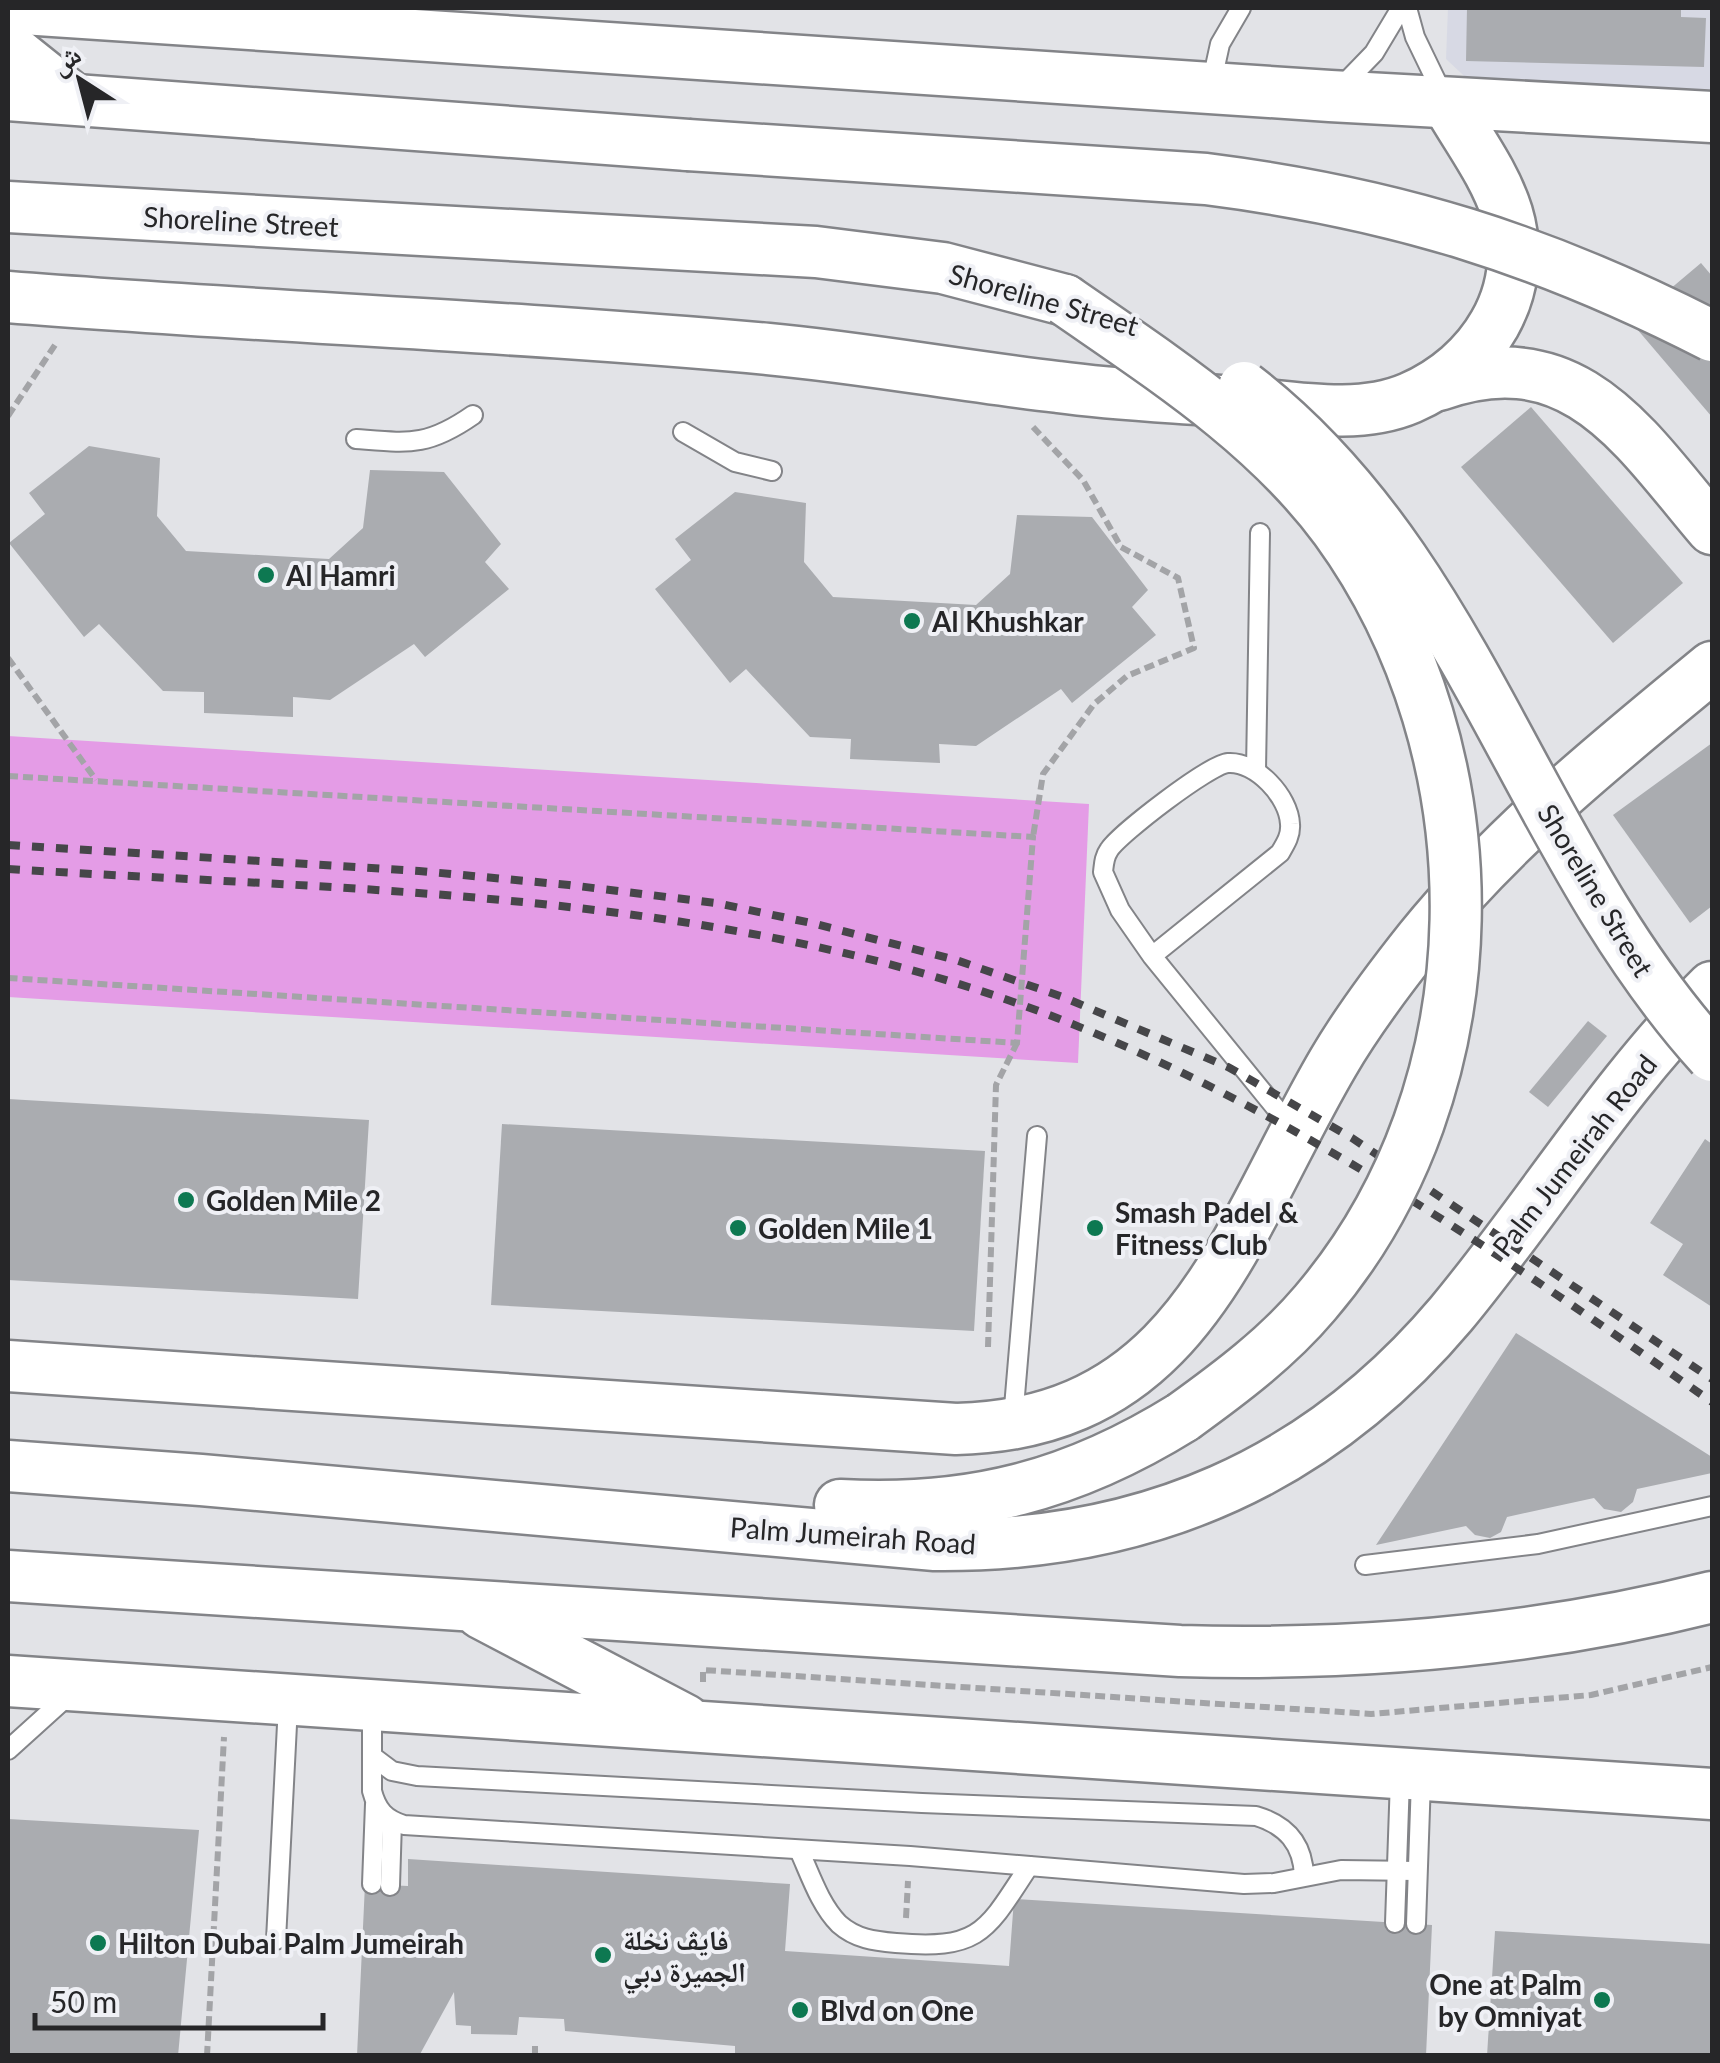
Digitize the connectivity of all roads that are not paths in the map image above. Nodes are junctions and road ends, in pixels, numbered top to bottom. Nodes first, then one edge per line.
1 (8, 8) edge
2 (1241, 8) edge
3 (1404, 8) edge
4 (8, 46) edge
5 (1210, 88) junction
6 (8, 96) edge
7 (1330, 96) junction
8 (73, 99) junction
9 (1448, 104) junction
10 (1712, 118) edge
11 (11, 210) edge
12 (8, 297) edge
13 (1065, 300) junction
14 (1712, 336) edge
15 (1430, 388) junction
16 (473, 415) dead end
17 (683, 432) dead end
18 (356, 438) dead end
19 (772, 472) dead end
20 (1712, 529) edge
21 (1260, 533) dead end
22 (1712, 667) edge
23 (1256, 770) junction
24 (1152, 956) junction
25 (1712, 987) edge
26 (1712, 1056) edge
27 (1296, 1132) junction
28 (1037, 1136) dead end
29 (8, 1366) edge
30 (1012, 1425) junction
31 (8, 1440) edge
32 (29, 1468) edge
33 (1712, 1506) edge
34 (621, 1516) junction
35 (1365, 1566) dead end
36 (8, 1576) edge
37 (1712, 1597) edge
38 (468, 1606) junction
39 (8, 1682) edge
40 (79, 1686) junction
41 (288, 1700) junction
42 (372, 1704) junction
43 (700, 1728) junction
44 (8, 1750) edge
45 (372, 1756) junction
46 (1411, 1774) junction
47 (1712, 1794) edge
48 (375, 1804) junction
49 (392, 1822) junction
50 (799, 1850) junction
51 (1029, 1866) junction
52 (1396, 1870) junction
53 (1417, 1870) junction
54 (1304, 1876) junction
55 (1395, 1923) dead end
56 (1416, 1924) dead end
57 (276, 1940) dead end

1 - 5 main road
2 - 5 lane
3 - 7 lane
3 - 9 lane
4 - 8 main road
5 - 7 main road
6 - 8 main road
7 - 9 main road
8 - 14 main road, bridge
9 - 10 main road
9 - 15 main road
11 - 13 main road, Shoreline Street
12 - 15 main road
13 - 26 main road, Shoreline Street, bridge
13 - 34 main road, bridge
15 - 20 main road
16 - 18 lane
17 - 19 lane
21 - 23 lane
22 - 27 main road
23 - 24 lane
23 - 24 lane
24 - 27 lane
25 - 34 main road, Palm Jumeirah Road
27 - 30 main road
28 - 30 lane
29 - 30 main road
31 - 32 main road
32 - 34 main road, Palm Jumeirah Road
33 - 35 lane
36 - 38 main road
37 - 38 main road
38 - 43 main road
39 - 40 main road
40 - 41 main road
40 - 44 lane
41 - 42 main road
41 - 57 lane
42 - 43 main road
42 - 45 lane
43 - 46 main road
45 - 48 lane
45 - 54 lane
46 - 47 main road
46 - 52 lane
46 - 53 lane
48 - 49 lane
48 - 49 lane
49 - 50 lane
50 - 51 lane
50 - 51 lane
51 - 54 lane
52 - 53 lane
52 - 54 lane
52 - 55 lane
53 - 56 lane

